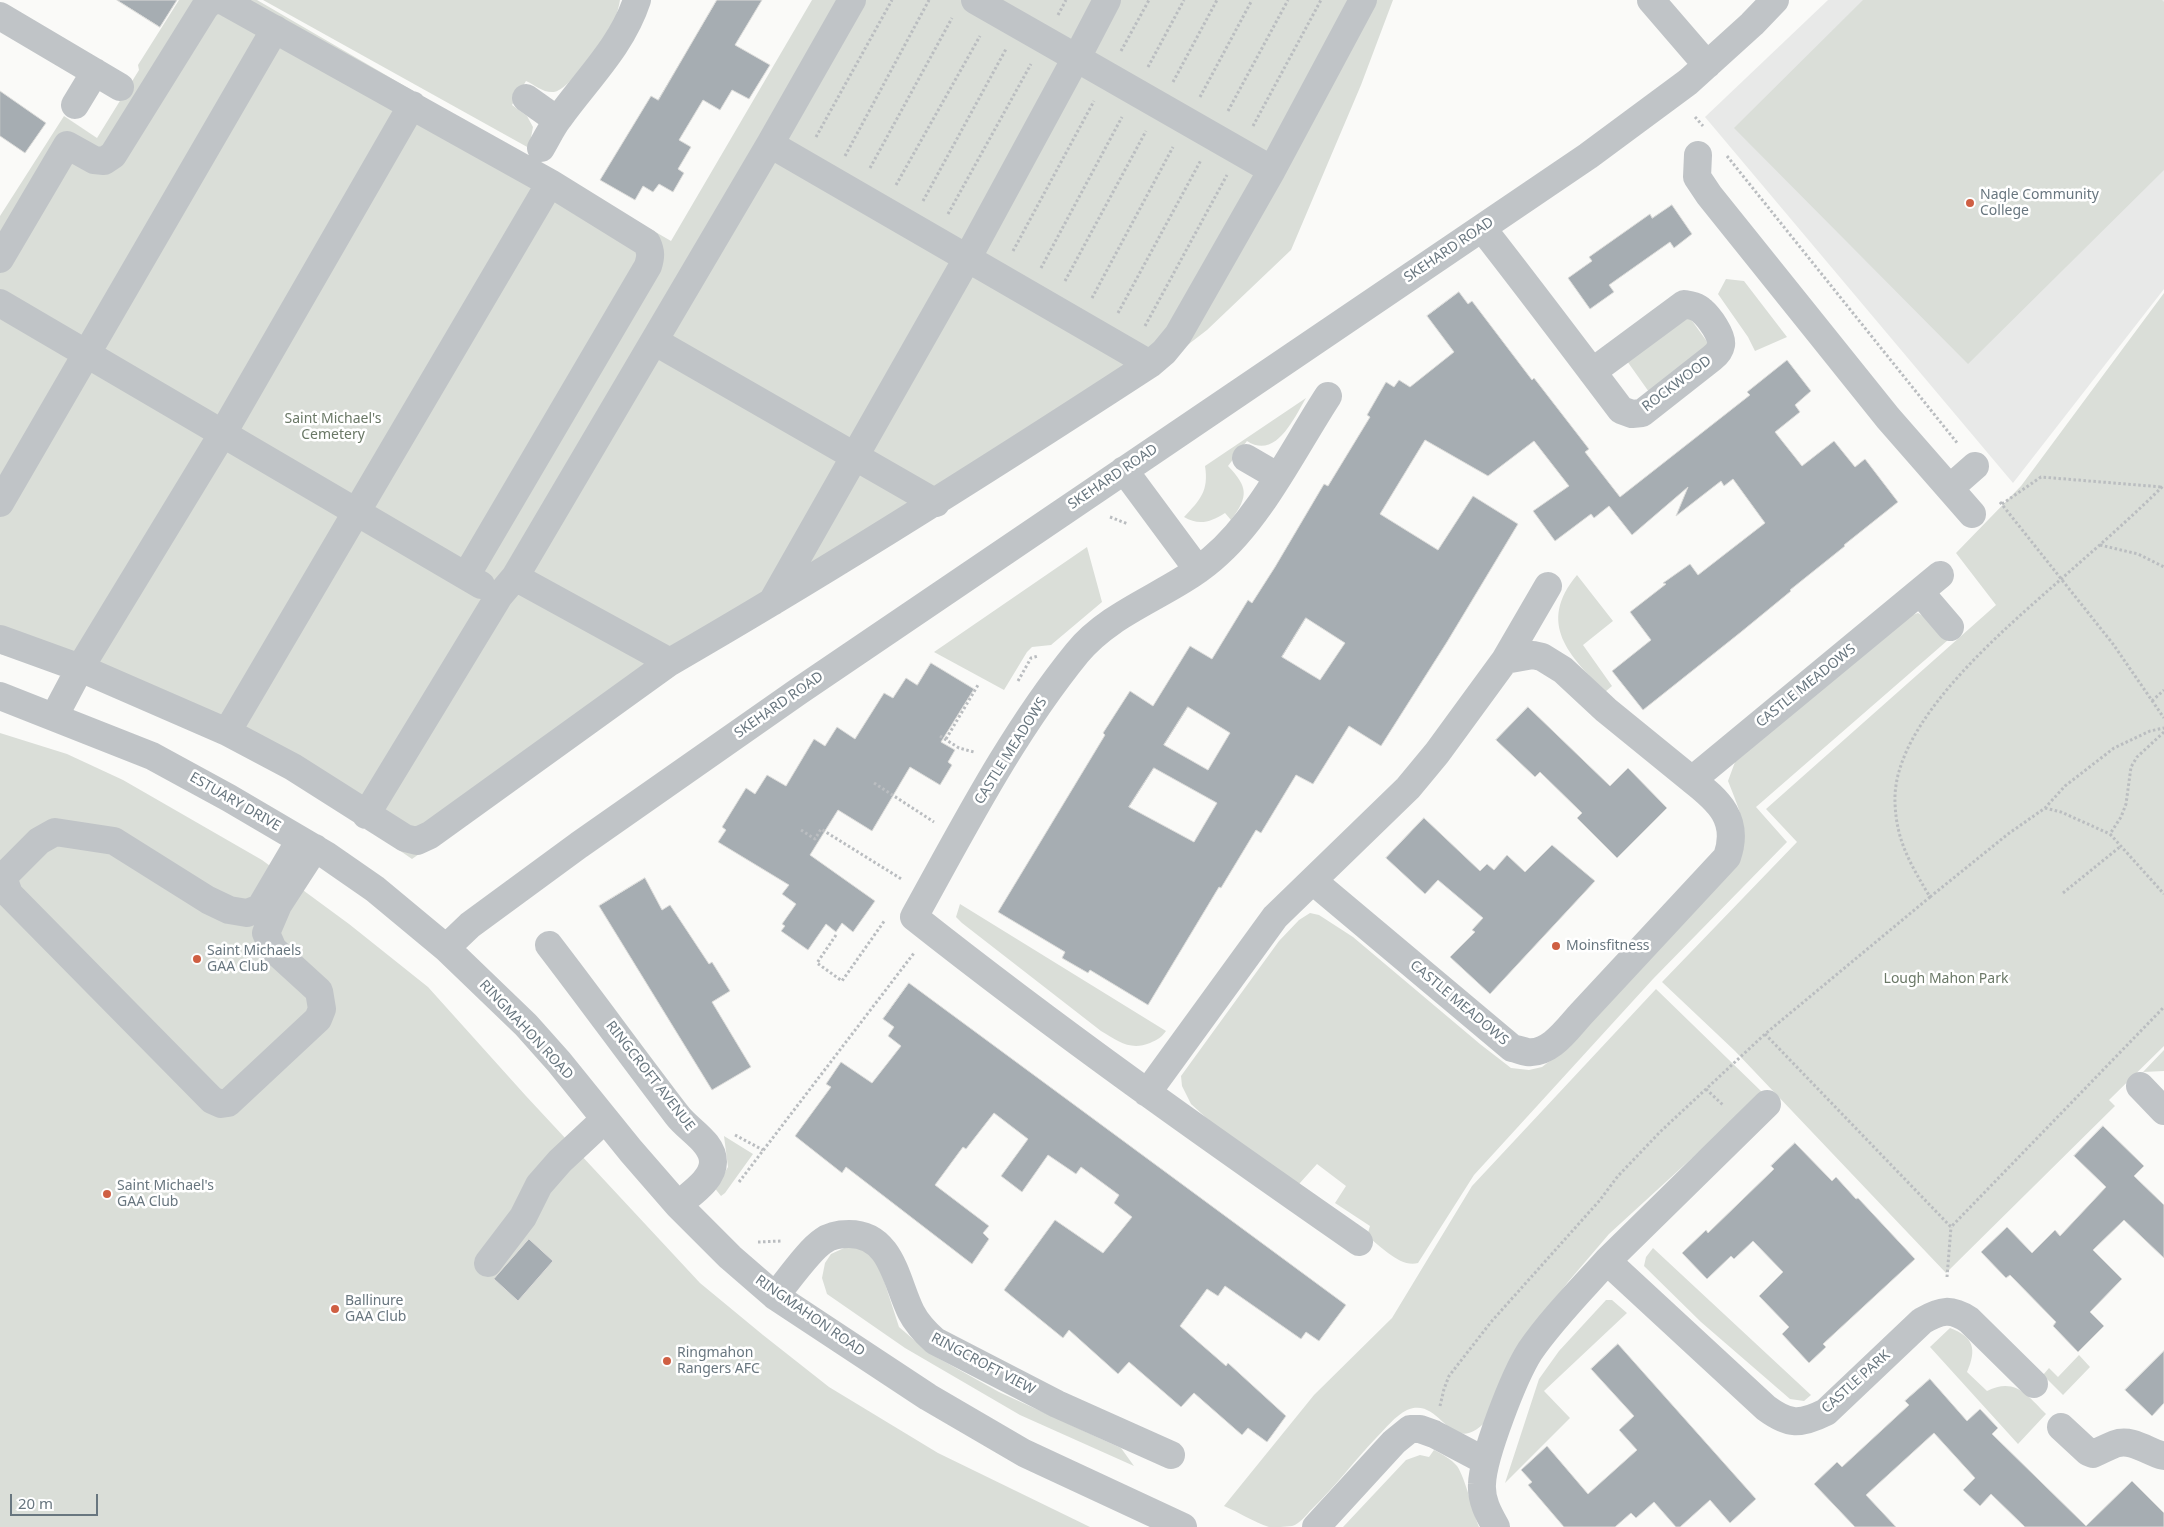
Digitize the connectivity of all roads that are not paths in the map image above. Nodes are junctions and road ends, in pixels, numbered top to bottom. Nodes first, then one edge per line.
1 (220, 0) edge
2 (637, 0) edge
3 (852, 0) edge
4 (1107, 0) edge
5 (1363, 0) edge
6 (1651, 0) edge
7 (1775, 0) edge
8 (984, 5) edge
9 (0, 16) edge
10 (274, 29) junction
11 (1076, 58) junction
12 (1707, 66) junction
13 (94, 72) junction
14 (120, 87) dead end
15 (526, 98) dead end
16 (75, 105) dead end
17 (412, 105) junction
18 (558, 120) junction
19 (1703, 143) road end
20 (770, 144) junction
21 (541, 148) dead end
22 (1272, 170) junction
23 (550, 183) junction
24 (1482, 228) junction
25 (968, 258) junction
26 (0, 259) edge
27 (0, 303) edge
28 (654, 340) junction
29 (87, 354) junction
30 (1150, 364) junction
31 (1592, 372) junction
32 (1328, 396) dead end
33 (223, 433) junction
34 (854, 455) junction
35 (1246, 458) dead end
36 (1975, 466) road end
37 (1124, 470) junction
38 (1277, 476) junction
39 (1950, 488) junction
40 (0, 503) edge
41 (936, 503) junction
42 (357, 511) junction
43 (1972, 514) dead end
44 (1198, 570) junction
45 (466, 576) junction
46 (507, 586) junction
47 (1548, 586) dead end
48 (770, 605) junction
49 (1950, 626) dead end
50 (0, 639) edge
51 (1505, 660) junction
52 (670, 662) junction
53 (80, 668) junction
54 (0, 696) edge
55 (54, 717) junction
56 (227, 732) junction
57 (1692, 780) junction
58 (366, 814) junction
59 (308, 844) junction
60 (1313, 881) junction
61 (550, 945) dead end
62 (446, 948) junction
63 (1147, 1093) junction
64 (1767, 1104) dead end
65 (605, 1119) junction
66 (678, 1205) junction
67 (1359, 1242) dead end
68 (1607, 1261) junction
69 (488, 1263) dead end
70 (776, 1296) junction
71 (2034, 1384) dead end
72 (2061, 1428) dead end
73 (1171, 1455) dead end
74 (2164, 1456) edge
75 (1486, 1461) junction
76 (1167, 1524) edge
77 (1316, 1527) edge
78 (1496, 1527) edge

1 - 10 street
1 - 26 street
2 - 18 street
3 - 20 street
4 - 11 street
5 - 22 street
6 - 12 street
7 - 12 street, SKEHARD ROAD
8 - 11 street
9 - 13 street
10 - 17 street
10 - 29 street
11 - 22 street
11 - 25 street
12 - 24 street, SKEHARD ROAD
13 - 14 street
13 - 16 street
15 - 18 street
17 - 23 street
17 - 33 street
18 - 21 street
19 - 39 street
20 - 25 street
20 - 28 street
22 - 30 street
23 - 42 street
23 - 45 street
24 - 31 street, ROCKWOOD
24 - 37 street, SKEHARD ROAD
25 - 30 street
25 - 34 street
27 - 29 street
28 - 34 street
28 - 46 street
29 - 33 street
29 - 40 street
30 - 41 street
31 - 31 street, ROCKWOOD
32 - 38 street, CASTLE MEADOWS
33 - 42 street
33 - 53 street
34 - 41 street
34 - 48 street
35 - 38 street
36 - 39 street
37 - 44 street
37 - 62 street, SKEHARD ROAD
38 - 44 street, CASTLE MEADOWS
39 - 43 street
41 - 48 street
42 - 45 street
42 - 56 street
44 - 63 street, CASTLE MEADOWS
45 - 46 street
46 - 52 street
46 - 58 street
47 - 51 street
48 - 52 street
49 - 57 street, CASTLE MEADOWS
50 - 53 street
51 - 57 street, CASTLE MEADOWS
51 - 60 street
52 - 58 street
53 - 55 street
53 - 56 street
54 - 55 street, ESTUARY DRIVE
55 - 59 street, ESTUARY DRIVE
56 - 58 street
57 - 60 street, CASTLE MEADOWS
59 - 59 street
59 - 62 street, ESTUARY DRIVE
60 - 63 street
61 - 66 street, RINGCROFT AVENUE
62 - 65 street, RINGMAHON ROAD
63 - 67 street, CASTLE MEADOWS
64 - 68 street
65 - 66 street, RINGMAHON ROAD
65 - 69 street
66 - 70 street, RINGMAHON ROAD
68 - 71 street, CASTLE PARK
68 - 75 street
70 - 73 street, RINGCROFT VIEW
70 - 76 street, RINGMAHON ROAD
72 - 74 street
75 - 77 street
75 - 78 street

